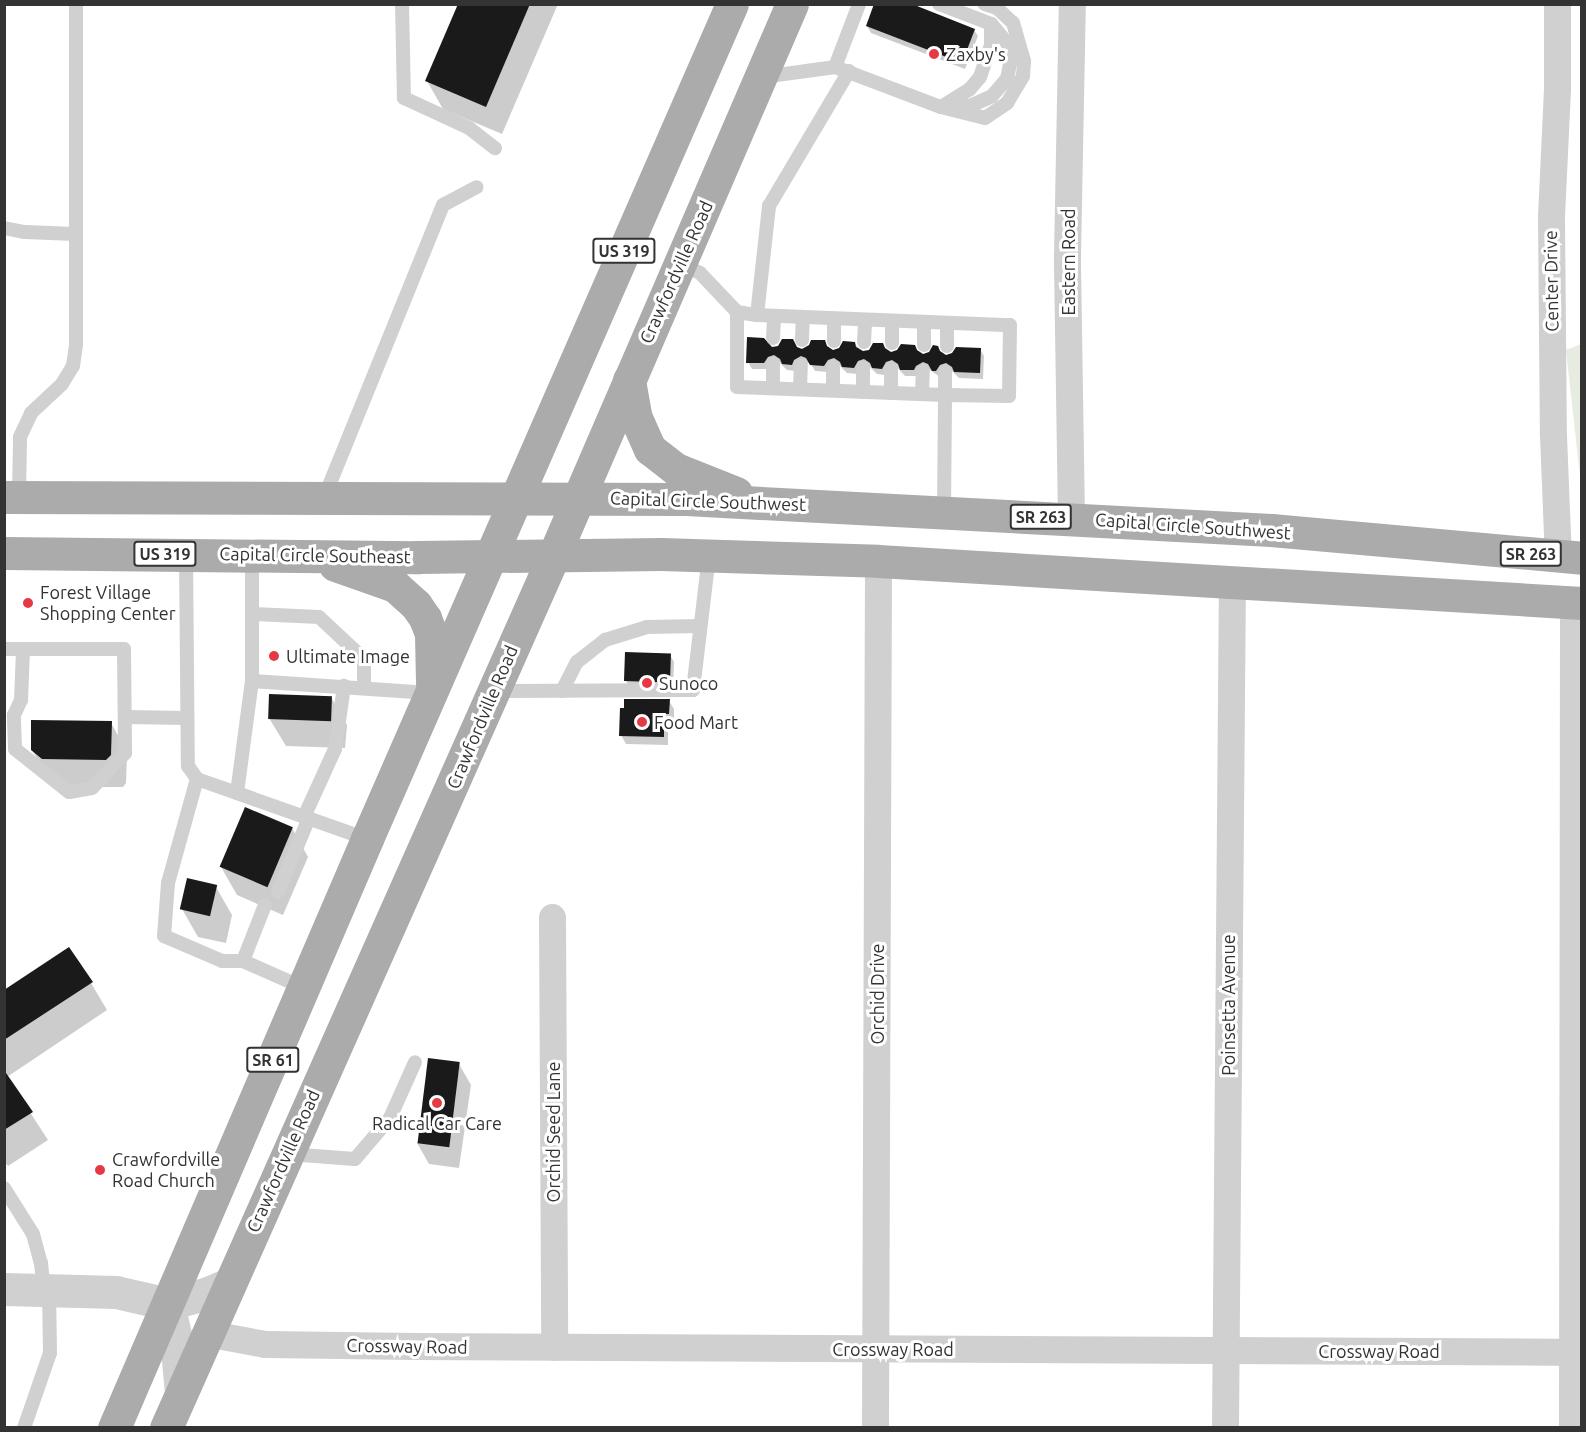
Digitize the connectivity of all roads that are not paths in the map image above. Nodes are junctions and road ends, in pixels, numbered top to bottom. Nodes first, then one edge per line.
1 (76, 4) edge
2 (402, 4) edge
3 (732, 4) edge
4 (792, 4) edge
5 (859, 4) edge
6 (939, 4) edge
7 (985, 4) edge
8 (1072, 4) edge
9 (1557, 4) edge
10 (991, 24) junction
11 (842, 69) junction
12 (760, 77) junction
13 (941, 107) junction
14 (495, 148) dead end
15 (477, 187) dead end
16 (4, 228) edge
17 (75, 234) junction
18 (680, 264) junction
19 (737, 312) junction
20 (757, 315) junction
21 (774, 316) junction
22 (803, 317) junction
23 (834, 318) junction
24 (865, 320) junction
25 (892, 321) junction
26 (924, 322) junction
27 (947, 323) junction
28 (773, 339) dead end
29 (802, 340) dead end
30 (834, 341) dead end
31 (864, 342) dead end
32 (892, 344) dead end
33 (924, 345) dead end
34 (947, 346) dead end
35 (773, 364) dead end
36 (801, 365) dead end
37 (833, 367) dead end
38 (863, 368) dead end
39 (891, 369) dead end
40 (923, 371) dead end
41 (945, 372) dead end
42 (629, 380) junction
43 (773, 388) junction
44 (800, 389) junction
45 (833, 390) junction
46 (863, 392) junction
47 (891, 393) junction
48 (922, 394) junction
49 (945, 395) junction
50 (12, 497) edge
51 (516, 498) junction
52 (579, 498) junction
53 (324, 500) junction
54 (763, 503) junction
55 (944, 512) junction
56 (1071, 519) junction
57 (4, 553) edge
58 (186, 554) junction
59 (252, 554) junction
60 (308, 555) junction
61 (554, 555) junction
62 (492, 556) junction
63 (709, 556) junction
64 (1570, 558) edge
65 (878, 561) junction
66 (1232, 582) junction
67 (1577, 603) edge
68 (252, 614) junction
69 (700, 626) junction
70 (4, 649) edge
71 (23, 650) junction
72 (252, 681) junction
73 (344, 686) junction
74 (364, 688) junction
75 (493, 691) junction
76 (562, 691) junction
77 (432, 693) junction
78 (125, 717) junction
79 (187, 718) junction
80 (197, 779) junction
81 (237, 794) junction
82 (307, 818) junction
83 (367, 839) junction
84 (278, 892) dead end
85 (265, 905) dead end
86 (552, 917) dead end
87 (243, 961) junction
88 (304, 988) junction
89 (415, 1062) dead end
90 (286, 1154) junction
91 (4, 1188) edge
92 (227, 1285) junction
93 (4, 1289) edge
94 (46, 1290) junction
95 (168, 1304) junction
96 (206, 1333) junction
97 (554, 1347) junction
98 (875, 1349) junction
99 (1226, 1350) junction
100 (1577, 1352) edge
101 (181, 1393) junction
102 (24, 1428) edge
103 (114, 1428) edge
104 (166, 1428) edge
105 (875, 1428) edge
106 (1225, 1428) edge
107 (1572, 1428) edge

1 - 17 lane
2 - 14 lane
3 - 51 main road, US 319
4 - 12 main road, Crawfordville Road / US 319
5 - 11 lane
6 - 10 lane
7 - 13 lane
8 - 56 street, Eastern Road
9 - 64 street, Center Drive
10 - 13 lane
10 - 13 lane
11 - 12 lane
11 - 13 lane
11 - 20 lane
12 - 18 main road, Crawfordville Road / US 319
15 - 53 lane
16 - 17 lane
17 - 50 lane
18 - 19 lane
18 - 42 main road, Crawfordville Road / US 319
19 - 20 lane
19 - 43 lane
20 - 21 lane
21 - 22 lane
21 - 28 lane
22 - 23 lane
22 - 29 lane
23 - 24 lane
23 - 30 lane
24 - 25 lane
24 - 31 lane
25 - 26 lane
25 - 32 lane
26 - 27 lane
26 - 33 lane
27 - 34 lane
27 - 49 lane
35 - 43 lane
36 - 44 lane
37 - 45 lane
38 - 46 lane
39 - 47 lane
40 - 48 lane
41 - 49 lane
42 - 52 main road, Crawfordville Road / US 319
42 - 54 main road
43 - 44 lane
44 - 45 lane
45 - 46 lane
46 - 47 lane
47 - 48 lane
48 - 49 lane
49 - 55 lane
50 - 53 main road
51 - 52 main road, Capital Circle Southwest / SR 263
51 - 53 main road
51 - 62 main road, SR 61
52 - 54 main road, Capital Circle Southwest / SR 263
52 - 61 main road, Crawfordville Road / US 319
54 - 55 main road, Capital Circle Southwest / SR 263
55 - 56 main road, Capital Circle Southwest / SR 263
56 - 64 main road, Capital Circle Southwest / SR 263
57 - 58 main road, Capital Circle Southeast / US 319
58 - 59 main road, Capital Circle Southeast / US 319
58 - 79 lane
59 - 60 main road, Capital Circle Southeast / US 319
59 - 68 lane
60 - 62 main road, Capital Circle Southeast / US 319
60 - 77 main road
61 - 62 main road, Capital Circle Southeast / US 319
61 - 63 main road
61 - 75 main road, Crawfordville Road / SR 61
62 - 77 main road, SR 61
63 - 65 main road
63 - 69 lane
65 - 66 main road
65 - 98 street, Orchid Drive
66 - 67 main road
66 - 99 street, Poinsetta Avenue
67 - 100 street
68 - 72 lane
68 - 74 lane
69 - 76 lane
69 - 76 lane
70 - 71 lane
71 - 78 lane
71 - 78 lane
72 - 73 lane
72 - 81 lane
73 - 74 lane
73 - 82 lane
74 - 77 lane
75 - 76 lane
75 - 90 main road, Crawfordville Road / SR 61
77 - 83 main road, SR 61
78 - 79 lane
79 - 80 lane
80 - 81 lane
80 - 87 lane
81 - 82 lane
82 - 83 lane
82 - 84 lane
83 - 88 main road, SR 61
85 - 87 lane
86 - 97 street, Orchid Seed Lane
87 - 88 lane
88 - 95 main road, SR 61
89 - 90 lane
90 - 92 main road, Crawfordville Road / SR 61
91 - 94 lane
92 - 95 street
92 - 96 main road, Crawfordville Road / SR 61
93 - 94 street
94 - 95 street
94 - 102 lane
95 - 101 street
95 - 103 main road, SR 61
96 - 97 street, Crossway Road
96 - 101 main road, Crawfordville Road / SR 61
97 - 98 street, Crossway Road
98 - 99 street, Crossway Road
98 - 105 street, Orchid Drive
99 - 100 street, Crossway Road
99 - 106 street, Poinsetta Avenue
100 - 107 street
101 - 104 main road, Crawfordville Road / SR 61

